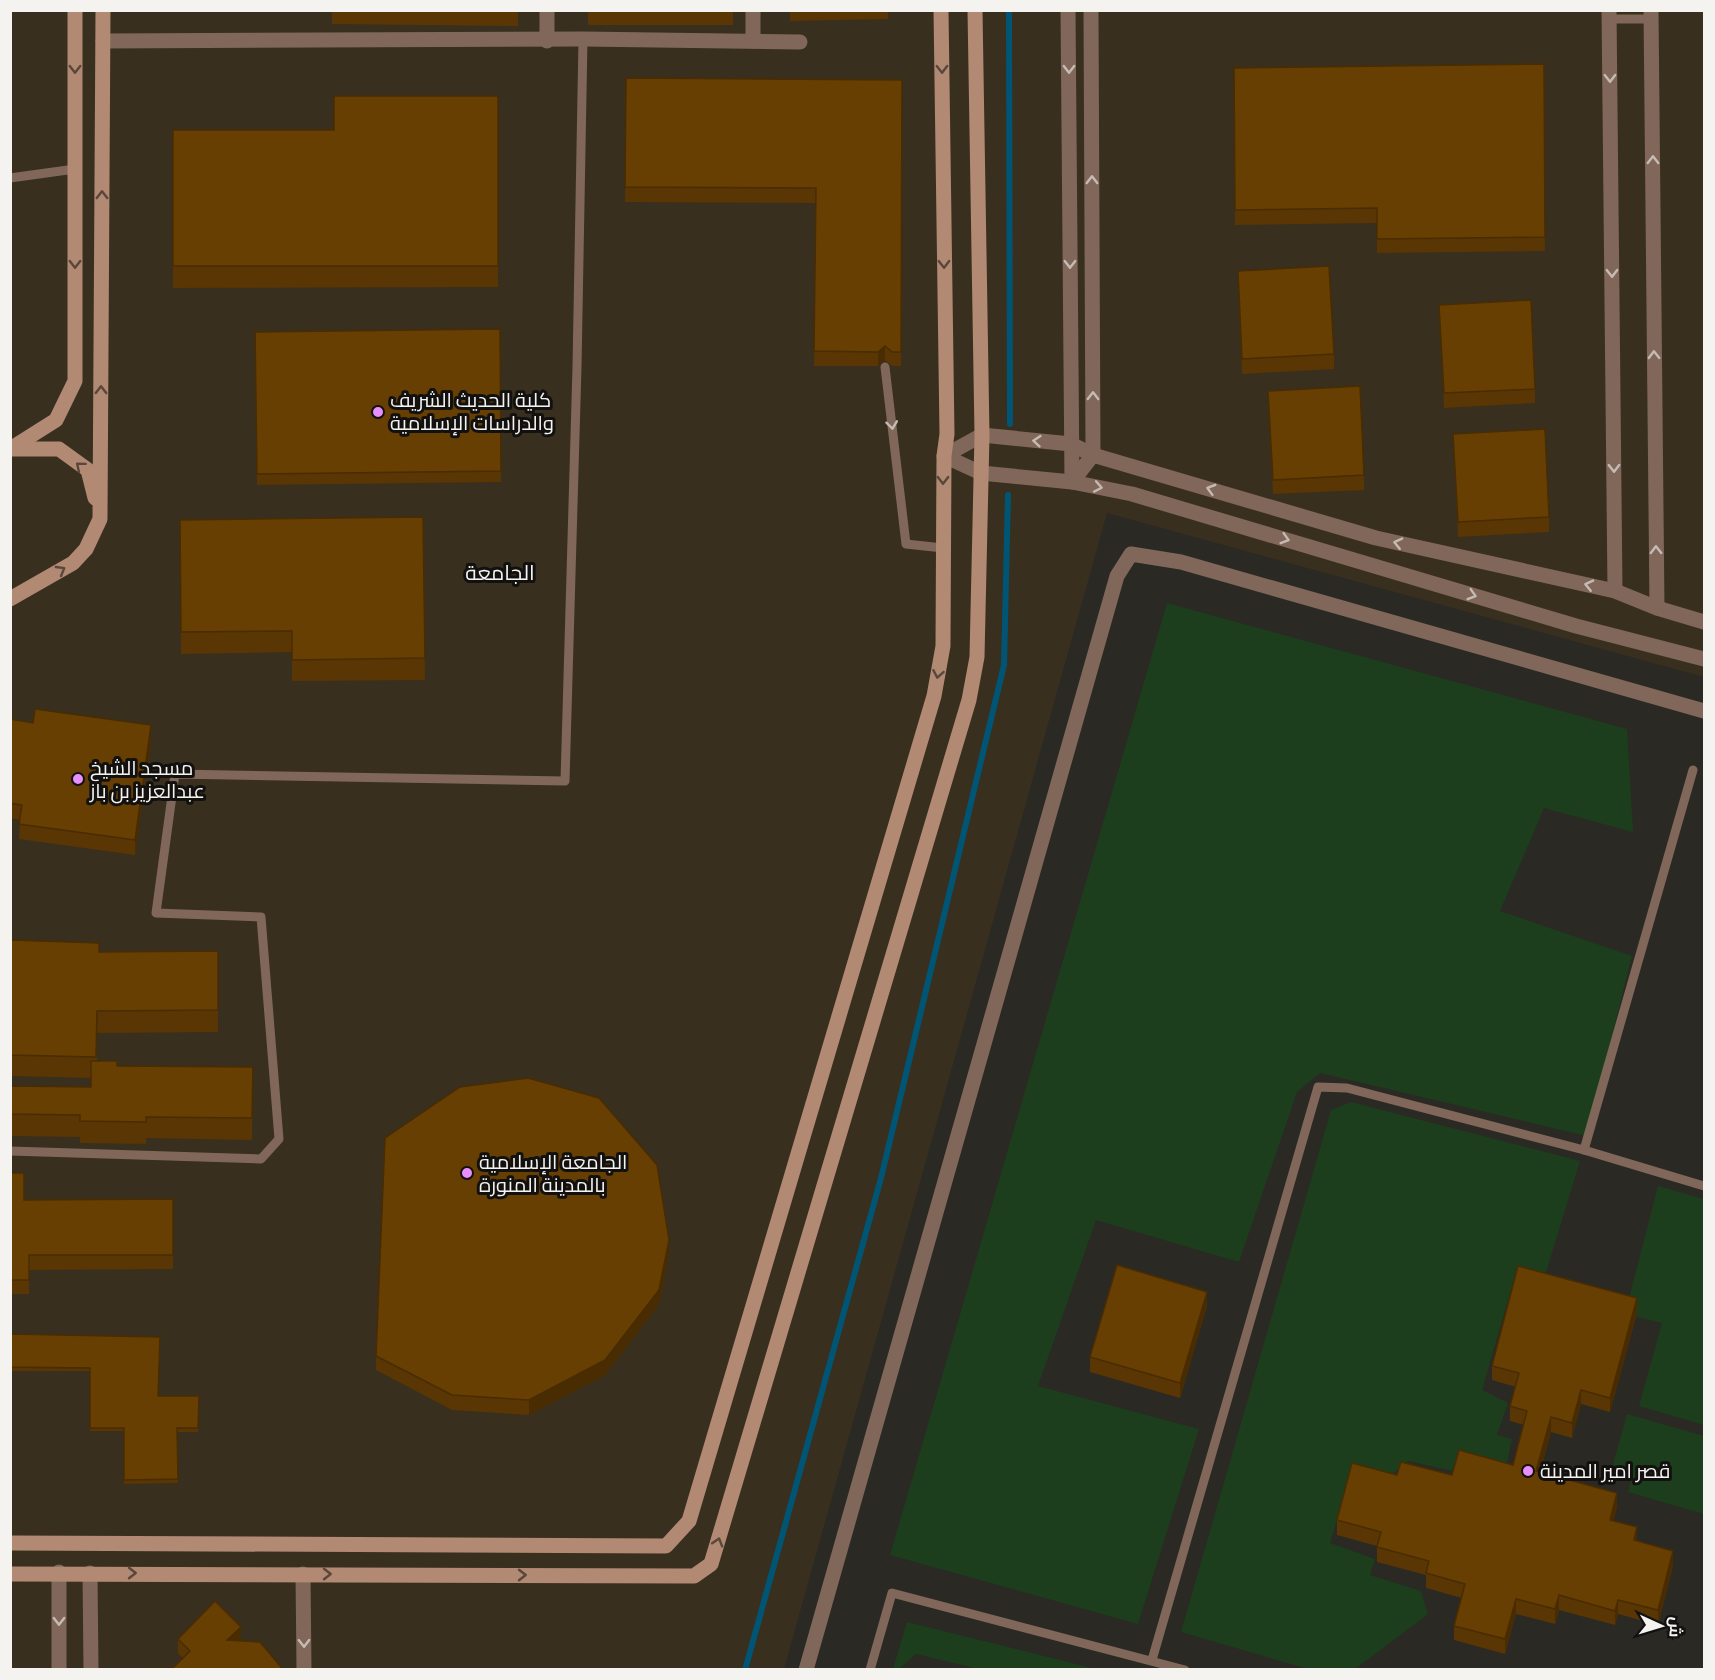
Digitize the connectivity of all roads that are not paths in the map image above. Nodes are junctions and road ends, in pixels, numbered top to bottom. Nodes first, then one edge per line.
1 (75, 10) edge
2 (103, 10) edge
3 (547, 10) edge
4 (753, 10) edge
5 (941, 10) edge
6 (975, 10) edge
7 (1068, 10) edge
8 (1091, 10) edge
9 (1609, 15) edge
10 (1651, 15) edge
11 (583, 39) junction
12 (547, 40) junction
13 (103, 41) junction
14 (753, 41) junction
15 (800, 42) dead end
16 (75, 169) junction
17 (10, 178) edge
18 (885, 367) edge
19 (982, 435) junction
20 (1071, 444) junction
21 (11, 449) edge
22 (1093, 455) junction
23 (944, 456) junction
24 (981, 473) junction
25 (1072, 482) junction
26 (100, 519) junction
27 (943, 548) junction
28 (1615, 591) junction
29 (10, 599) edge
30 (1657, 608) junction
31 (1704, 622) edge
32 (1704, 659) edge
33 (1704, 711) edge
34 (1693, 770) dead end
35 (1584, 1150) junction
36 (10, 1151) edge
37 (1704, 1186) edge
38 (10, 1543) edge
39 (59, 1572) junction
40 (90, 1573) junction
41 (10, 1574) edge
42 (303, 1574) junction
43 (1152, 1660) junction
44 (59, 1670) edge
45 (91, 1670) edge
46 (304, 1670) edge
47 (806, 1670) edge
48 (870, 1670) edge
49 (1185, 1670) edge

1 -> 16 main road
2 - 13 main road
3 - 12 street
4 - 14 street
5 -> 23 main road
6 - 19 main road
7 -> 20 street
22 -> 8 street
9 - 10 lane
9 -> 28 street
30 -> 10 street
11 - 12 street
11 - 14 street
11 - 36 lane
12 - 13 street
26 -> 13 main road
14 - 15 street
16 - 17 lane
16 -> 21 main road
18 -> 27 lane
20 -> 19 street
19 - 23 street
19 - 24 main road
20 - 22 street
20 - 25 street
26 -> 21 main road
22 - 25 street
28 -> 22 street
23 - 24 street
23 -> 27 main road
24 - 25 street
42 -> 24 main road
25 -> 32 street
29 -> 26 main road
27 -> 38 main road
28 - 30 street
30 - 31 street
33 - 47 street
34 - 35 lane
35 - 37 lane
35 - 43 lane
39 - 40 main road
39 - 41 main road
39 -> 44 street
40 -> 42 main road
40 - 45 street
42 -> 46 street
43 - 48 lane
43 - 49 lane

